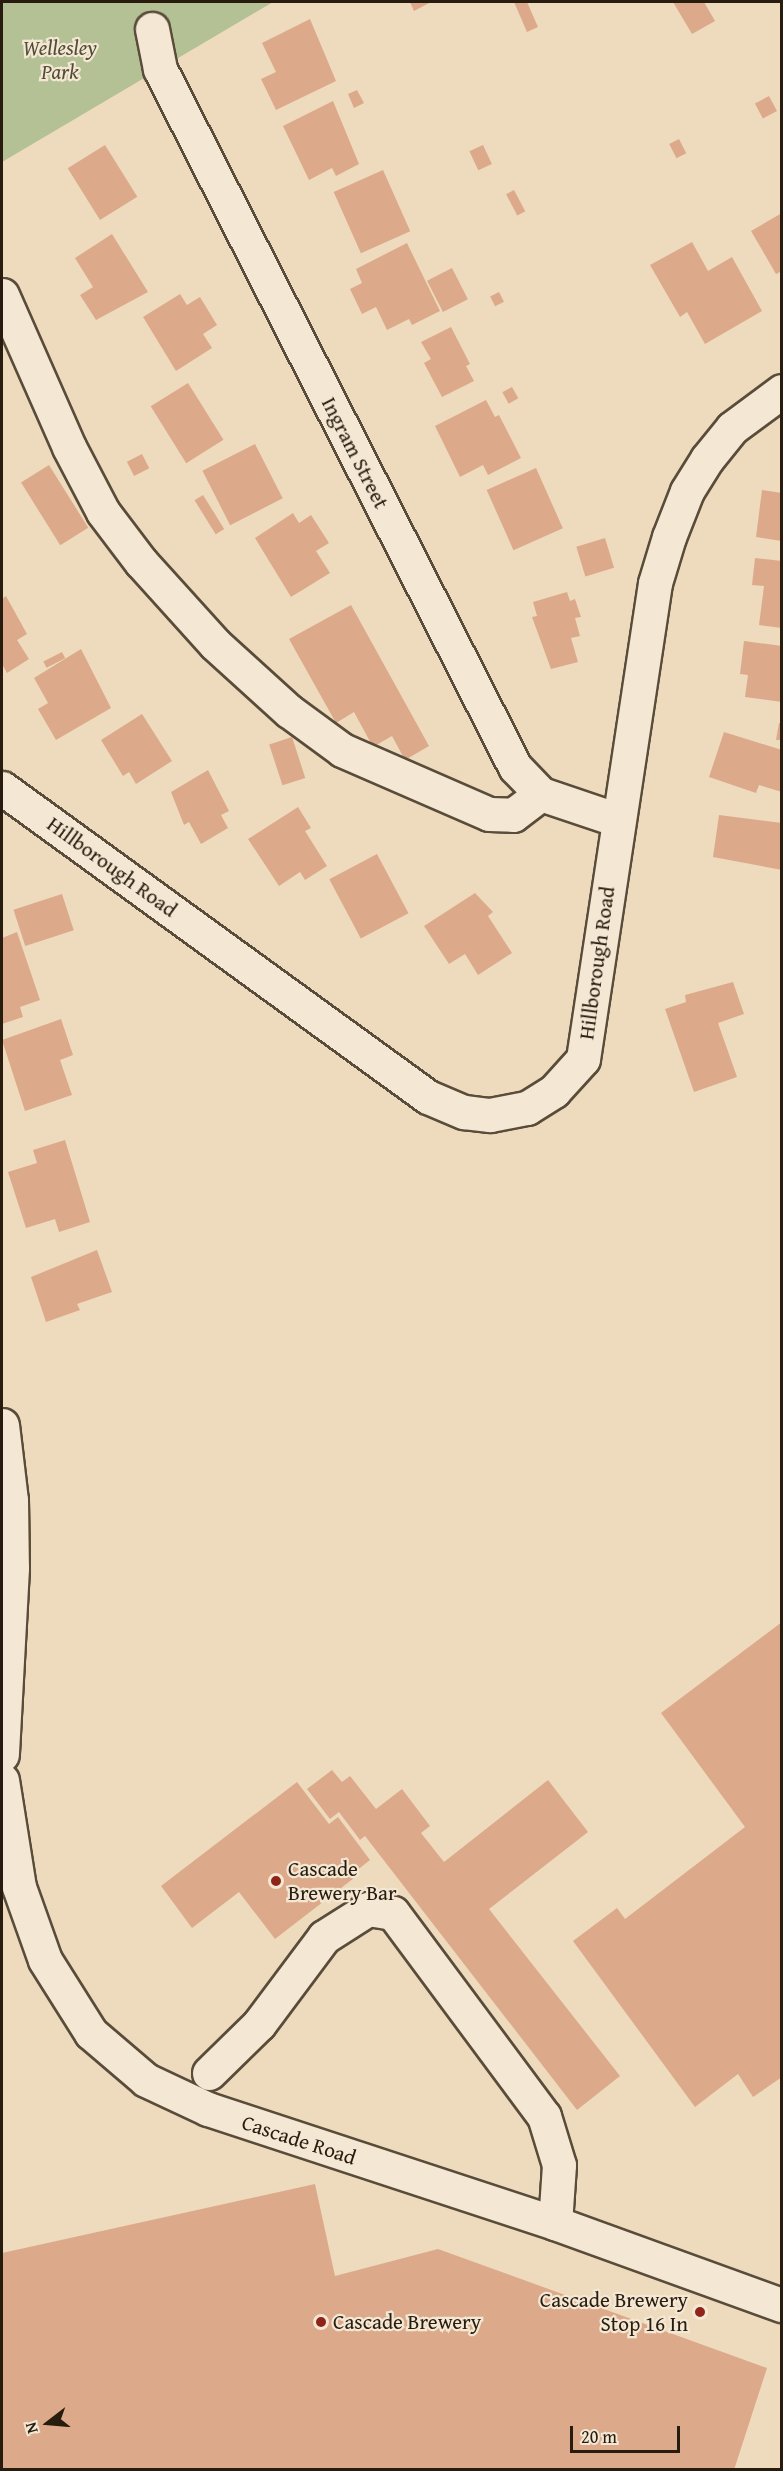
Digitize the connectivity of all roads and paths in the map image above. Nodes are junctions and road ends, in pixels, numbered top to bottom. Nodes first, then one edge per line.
1 (152, 29) dead end
2 (2, 295) edge
3 (782, 391) edge
4 (2, 788) edge
5 (541, 794) junction
6 (618, 820) junction
7 (2, 1425) edge
8 (2, 1755) edge
9 (2, 1780) edge
10 (209, 2073) dead end
11 (555, 2223) junction
12 (782, 2305) edge

1 - 5 street, Ingram Street
2 - 5 street
3 - 6 street, Hillborough Road
4 - 6 street, Hillborough Road
5 - 6 street
7 - 8 street
9 - 11 street, Cascade Road
10 - 11 street
11 - 12 street, Cascade Road

